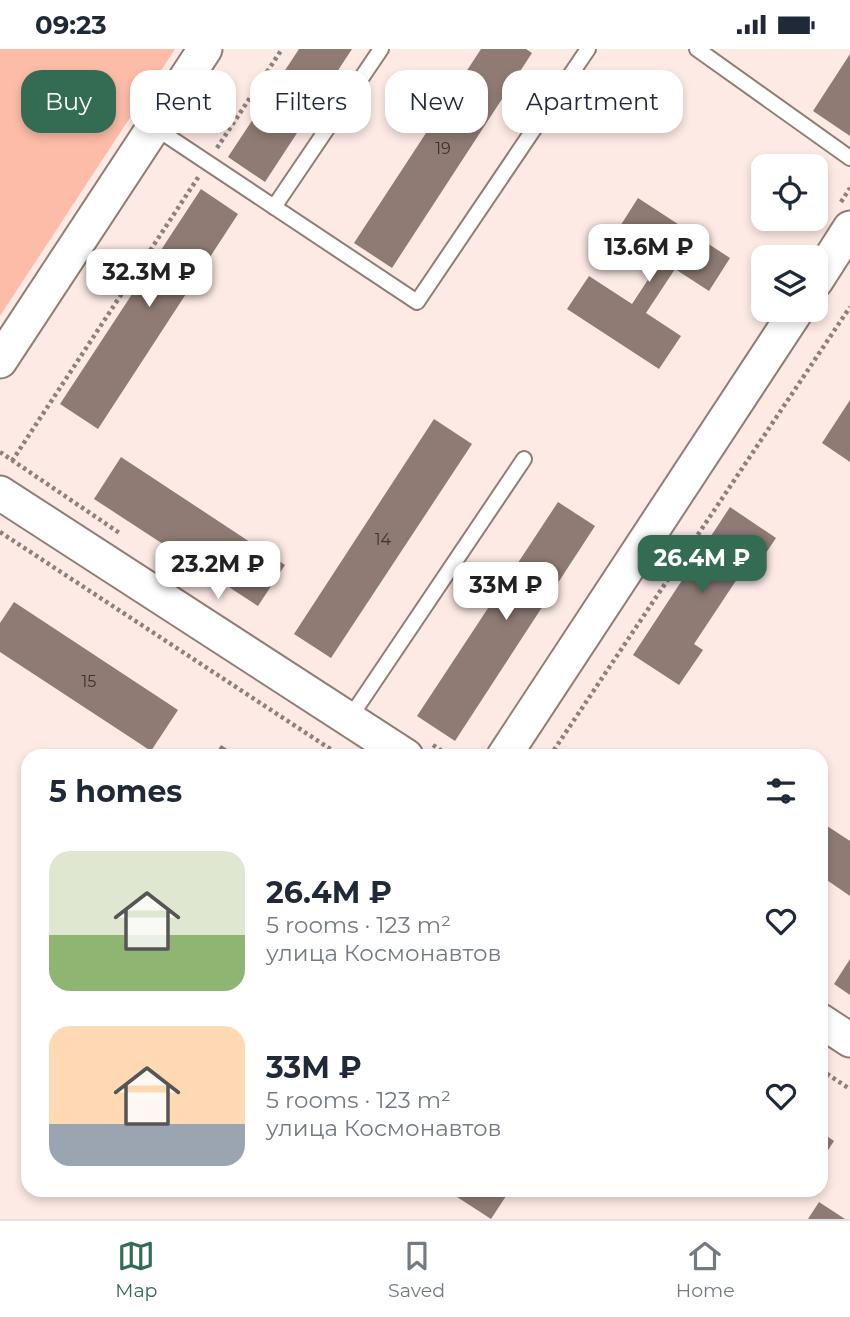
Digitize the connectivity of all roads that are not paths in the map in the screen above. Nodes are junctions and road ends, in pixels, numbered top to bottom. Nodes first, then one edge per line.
1 (205, 49) edge
2 (381, 49) edge
3 (588, 49) edge
4 (697, 49) edge
5 (191, 70) edge
6 (149, 133) edge
7 (162, 133) edge
8 (850, 158) edge
9 (274, 207) junction
10 (850, 228) edge
11 (828, 262) edge
12 (789, 322) edge
13 (0, 361) edge
14 (524, 459) dead end
15 (3, 481) edge
16 (349, 719) junction
17 (395, 749) edge
18 (509, 749) edge
19 (828, 1025) edge
20 (850, 1039) edge

1 - 5 street
2 - 9 lane
3 - 9 lane
4 - 8 lane
6 - 13 street
7 - 9 lane
10 - 11 street
12 - 18 street
14 - 16 lane
15 - 16 street
16 - 17 street
19 - 20 street

